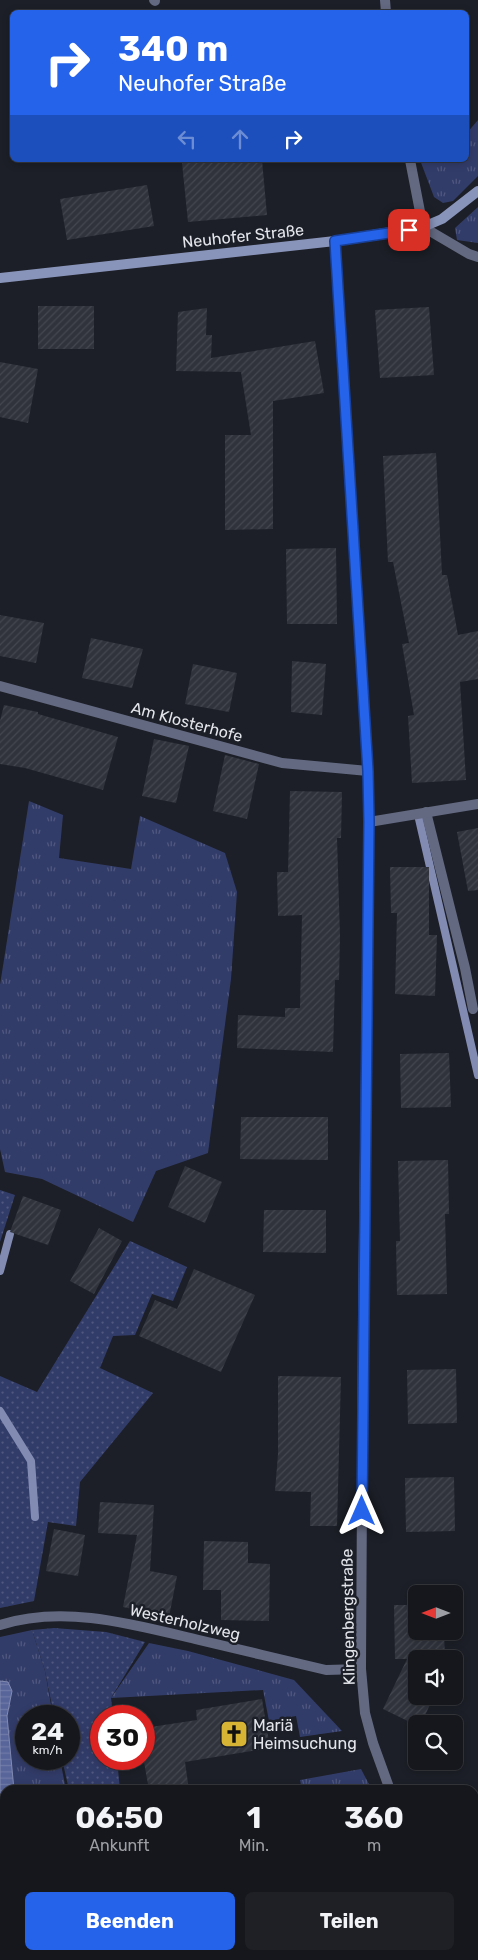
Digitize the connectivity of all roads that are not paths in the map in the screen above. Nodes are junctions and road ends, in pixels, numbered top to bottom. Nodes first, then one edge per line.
1 (410, 162) edge
2 (478, 191) edge
3 (423, 227) junction
4 (335, 241) junction
5 (478, 257) edge
6 (0, 278) edge
7 (0, 686) edge
8 (368, 771) junction
9 (478, 804) edge
10 (426, 812) junction
11 (369, 822) junction
12 (473, 1009) dead end
13 (0, 1625) edge
14 (361, 1669) junction
15 (388, 1785) edge

1 - 3 street
2 - 3 street, Neuhofer Straße
3 - 4 street, Neuhofer Straße
3 - 5 street
4 - 6 street, Neuhofer Straße
4 - 8 street, Klingenbergstraße
7 - 8 street, Am Klosterhofe
8 - 11 street, Klingenbergstraße
9 - 10 street
10 - 11 street
10 - 12 street
11 - 14 street, Klingenbergstraße
13 - 14 street, Westerholzweg
14 - 15 street, Klingenbergstraße

